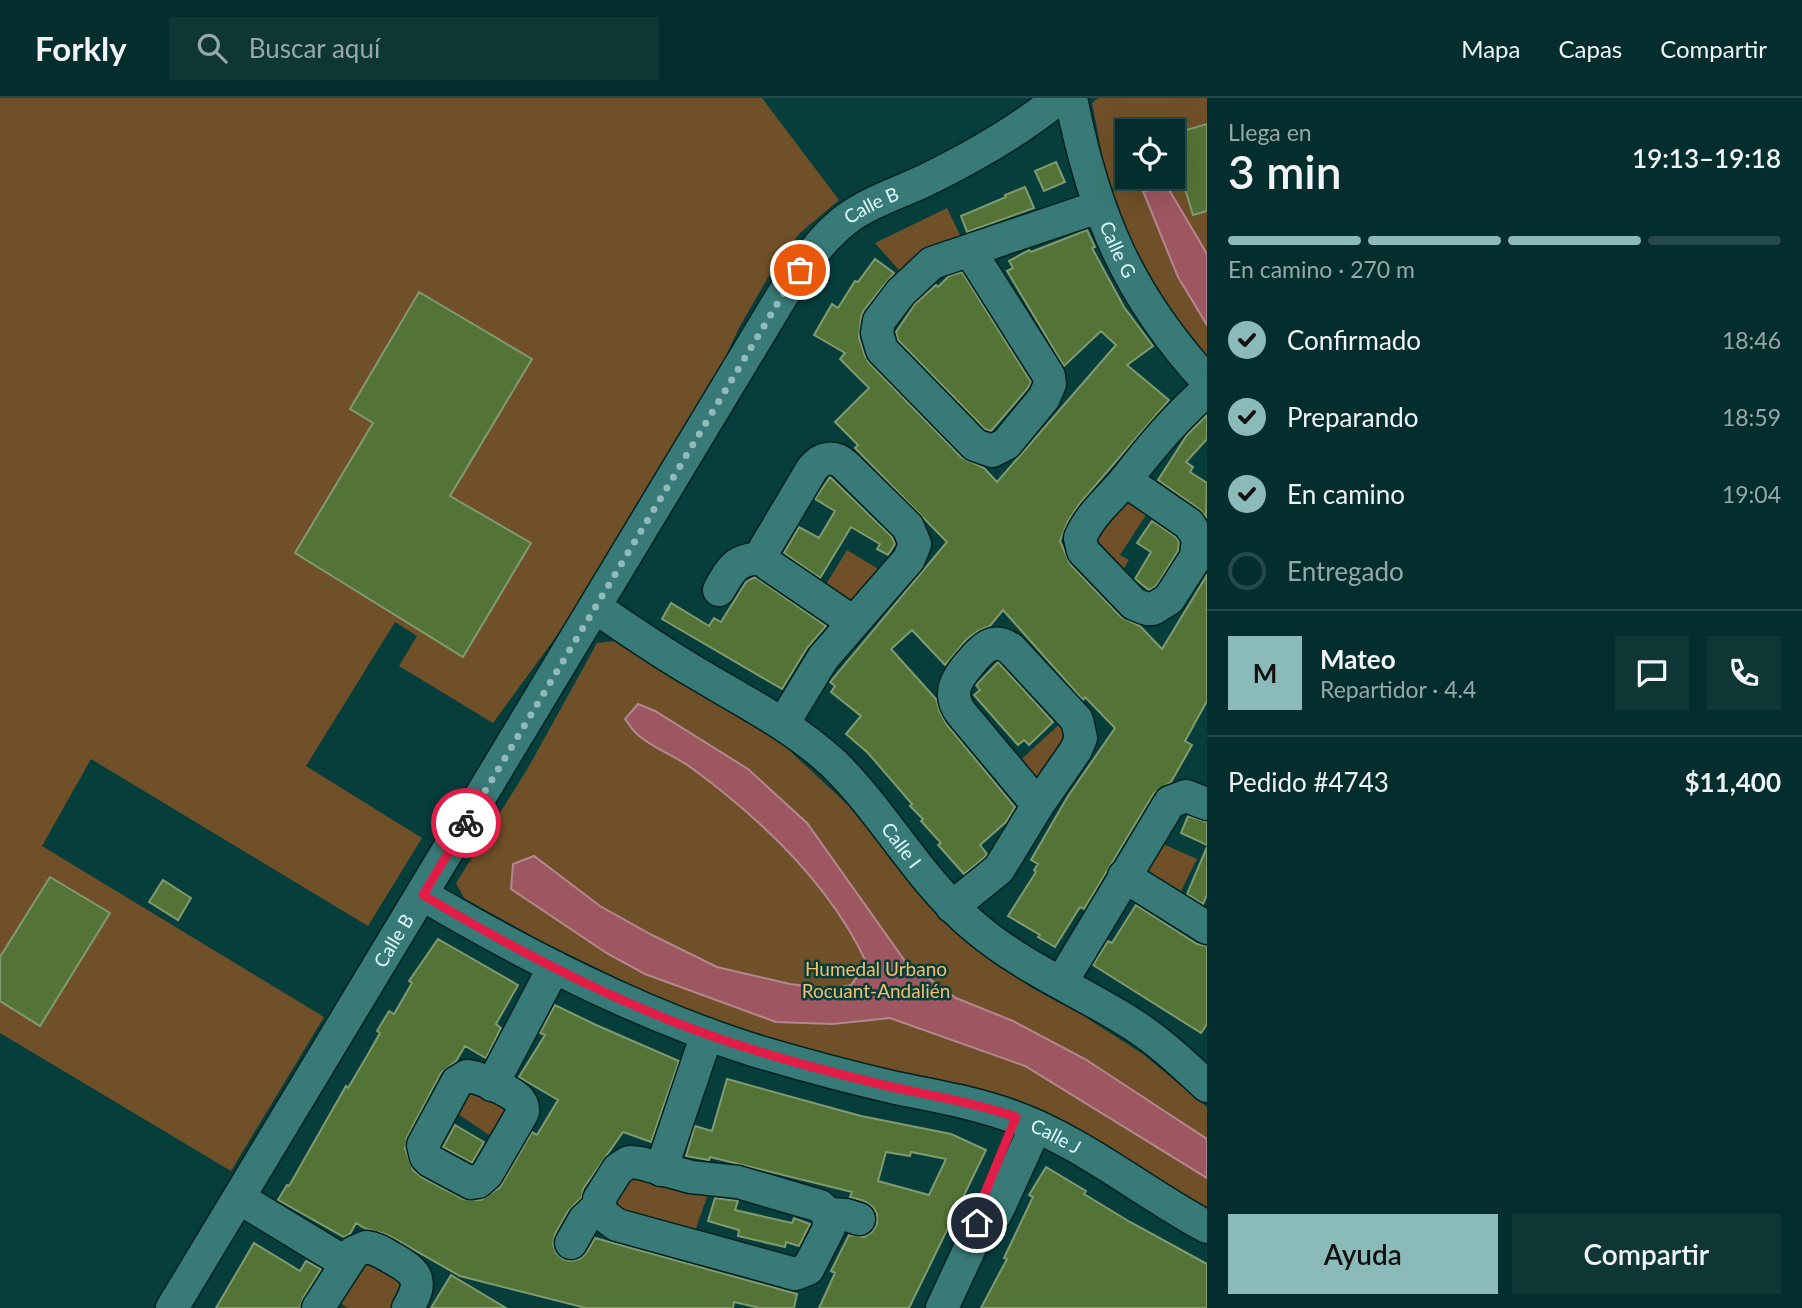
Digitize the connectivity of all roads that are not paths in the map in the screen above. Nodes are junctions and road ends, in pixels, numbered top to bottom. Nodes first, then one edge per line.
1 (1059, 98) edge
2 (1071, 98) edge
3 (1098, 207) junction
4 (970, 251) junction
5 (1207, 381) edge
6 (1207, 390) edge
7 (1125, 480) dead end
8 (763, 558) junction
9 (719, 590) dead end
10 (595, 607) junction
11 (853, 622) junction
12 (783, 724) junction
13 (1207, 804) edge
14 (1038, 805) junction
15 (1124, 876) junction
16 (423, 895) junction
17 (952, 908) junction
18 (1207, 928) edge
19 (554, 967) junction
20 (1060, 983) junction
21 (707, 1034) junction
22 (492, 1085) dead end
23 (1207, 1086) edge
24 (1026, 1122) junction
25 (661, 1170) junction
26 (239, 1198) junction
27 (599, 1206) junction
28 (828, 1214) junction
29 (859, 1219) dead end
30 (1207, 1227) edge
31 (571, 1243) dead end
32 (346, 1264) junction
33 (172, 1308) edge
34 (318, 1308) edge
35 (408, 1308) edge
36 (942, 1308) edge

1 - 10 street, Calle B
2 - 3 street, Calle G
3 - 4 street
3 - 5 street, Calle G
4 - 4 street
6 - 7 street
8 - 9 street
8 - 11 street
8 - 11 street
10 - 12 street, Calle I
10 - 16 street, Calle B
11 - 12 street
12 - 17 street, Calle I
13 - 15 street
14 - 14 street
14 - 17 street
15 - 18 street
15 - 20 street
16 - 19 street, Calle J
16 - 26 street, Calle B
17 - 20 street, Calle I
19 - 21 street, Calle J
19 - 22 street
20 - 23 street, Calle I
21 - 24 street, Calle J
21 - 25 street
24 - 30 street, Calle J
24 - 36 street
25 - 27 street
25 - 28 street
26 - 32 street
26 - 33 street, Calle B
27 - 28 street
27 - 31 street
28 - 29 street
32 - 34 street
32 - 35 street

